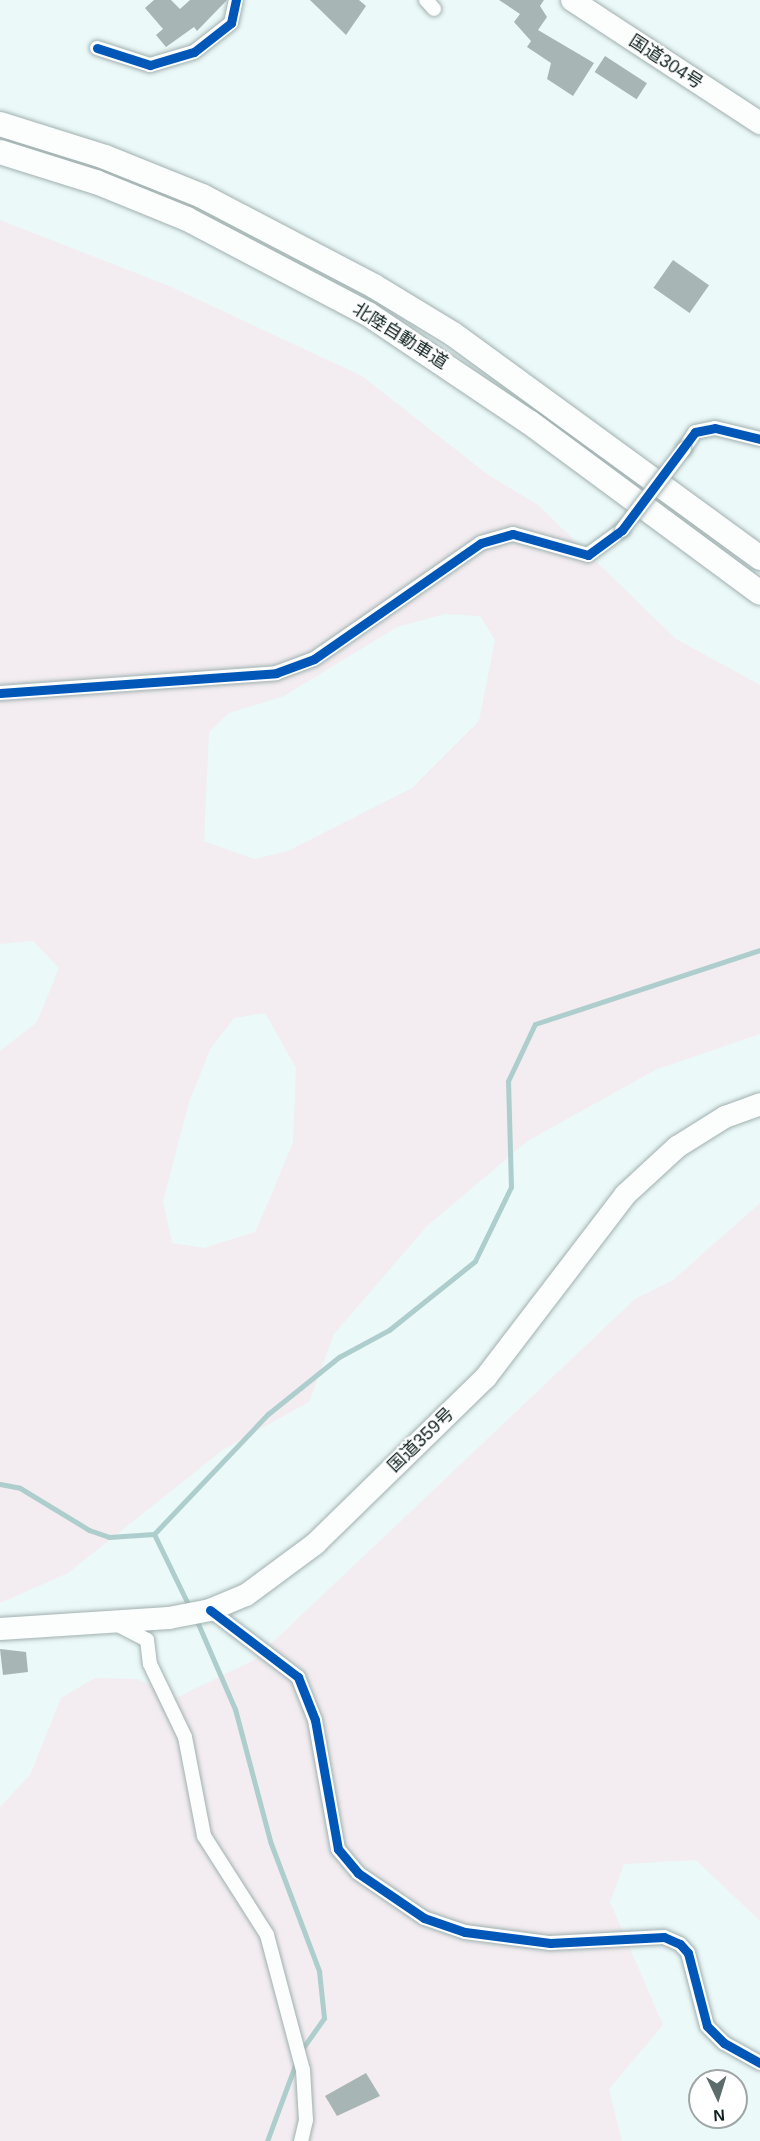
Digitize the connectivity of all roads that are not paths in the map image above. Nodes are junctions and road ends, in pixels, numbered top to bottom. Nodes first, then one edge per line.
1 (236, 0) edge
2 (572, 0) edge
3 (97, 48) dead end
4 (760, 123) edge
5 (0, 124) edge
6 (0, 152) edge
7 (760, 439) edge
8 (760, 558) edge
9 (760, 593) edge
10 (0, 693) edge
11 (760, 1104) edge
12 (210, 1610) junction
13 (115, 1624) junction
14 (0, 1629) edge
15 (760, 2063) edge
16 (301, 2141) edge

1 - 3 street
2 - 4 highway, 国道304号
5 - 8 highway, 北陸自動車道
6 - 9 highway, 北陸自動車道
7 - 10 street, bridge
11 - 12 highway, 国道359号
12 - 13 highway, 国道359号
12 - 15 street
13 - 14 highway, 国道359号
13 - 16 street

